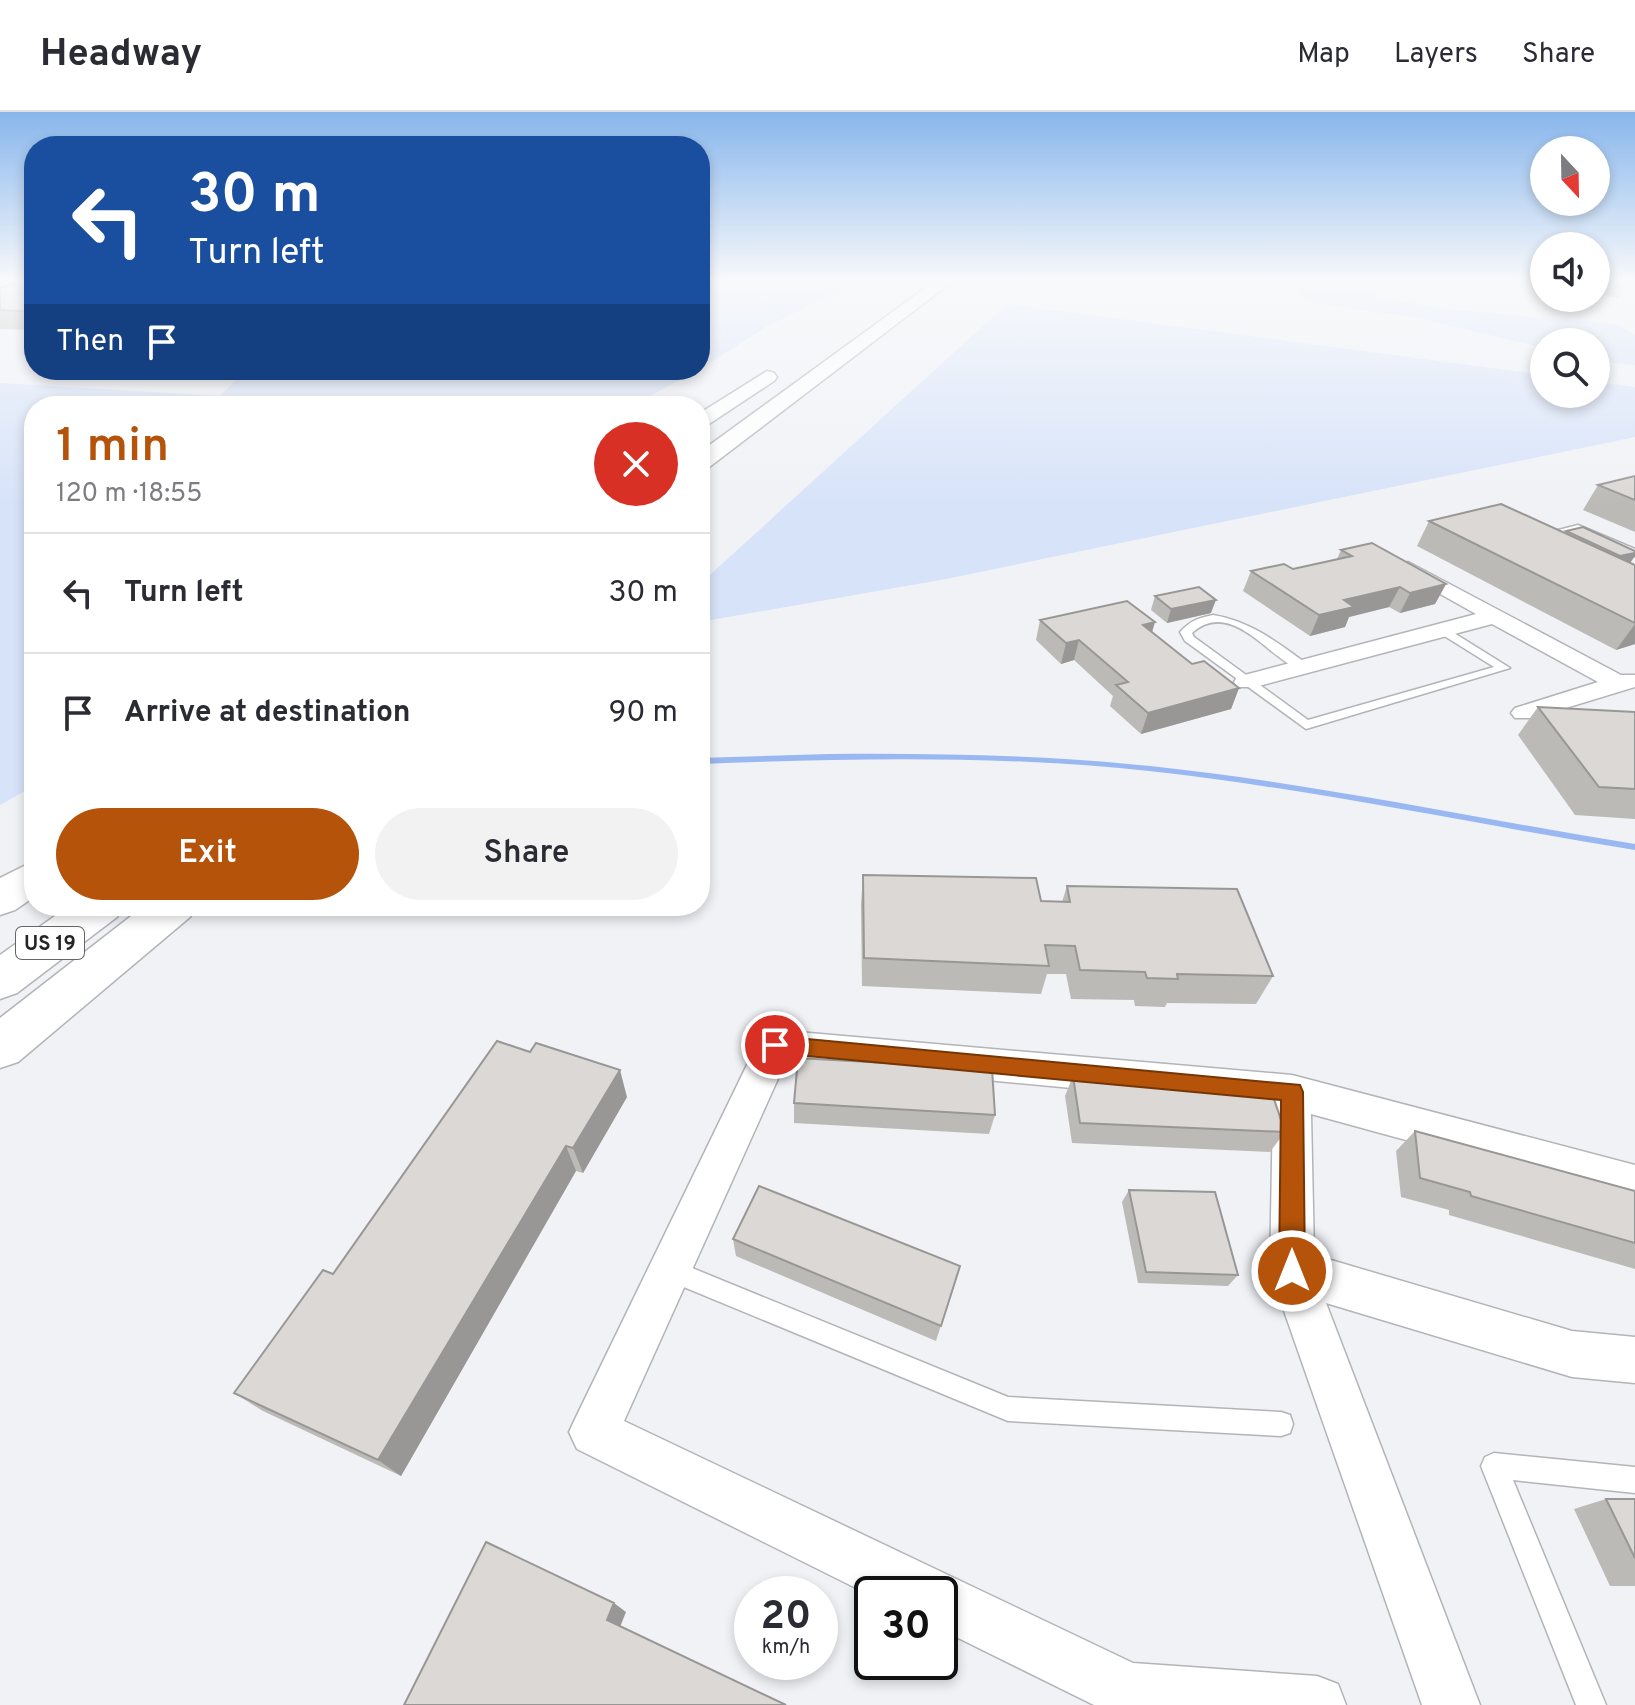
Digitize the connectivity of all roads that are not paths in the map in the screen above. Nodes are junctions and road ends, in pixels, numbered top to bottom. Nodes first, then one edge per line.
1 (845, 355) edge
2 (789, 362) dead end
3 (710, 416) edge
4 (710, 456) edge
5 (1542, 545) edge
6 (1635, 553) edge
7 (1384, 555) edge
8 (1495, 616) junction
9 (1442, 630) junction
10 (1303, 667) junction
11 (1246, 682) junction
12 (1627, 682) edge
13 (1531, 711) joint
14 (1580, 713) edge
15 (24, 883) edge
16 (0, 899) edge
17 (87, 916) edge
18 (162, 916) edge
19 (0, 980) edge
20 (0, 1047) edge
21 (1292, 1092) junction
22 (1635, 1184) edge
23 (670, 1270) junction
24 (1292, 1271) junction
25 (1635, 1360) edge
26 (1281, 1424) dead end
27 (1635, 1480) edge
28 (890, 1576) edge
29 (958, 1609) edge
30 (1317, 1705) edge
31 (1451, 1705) edge
32 (1591, 1705) edge

1 - 4 highway
2 - 3 highway
5 - 6 lane
7 - 8 street
8 - 9 street
8 - 12 street
9 - 10 street
9 - 11 lane
10 - 11 street
10 - 11 lane
12 - 13 street
13 - 14 lane
15 - 16 highway, US 19
17 - 19 highway, US 19
18 - 20 highway
21 - 22 street
21 - 23 street
21 - 24 street
23 - 26 lane
23 - 28 street
24 - 25 street
24 - 31 street
27 - 32 lane
29 - 30 street

